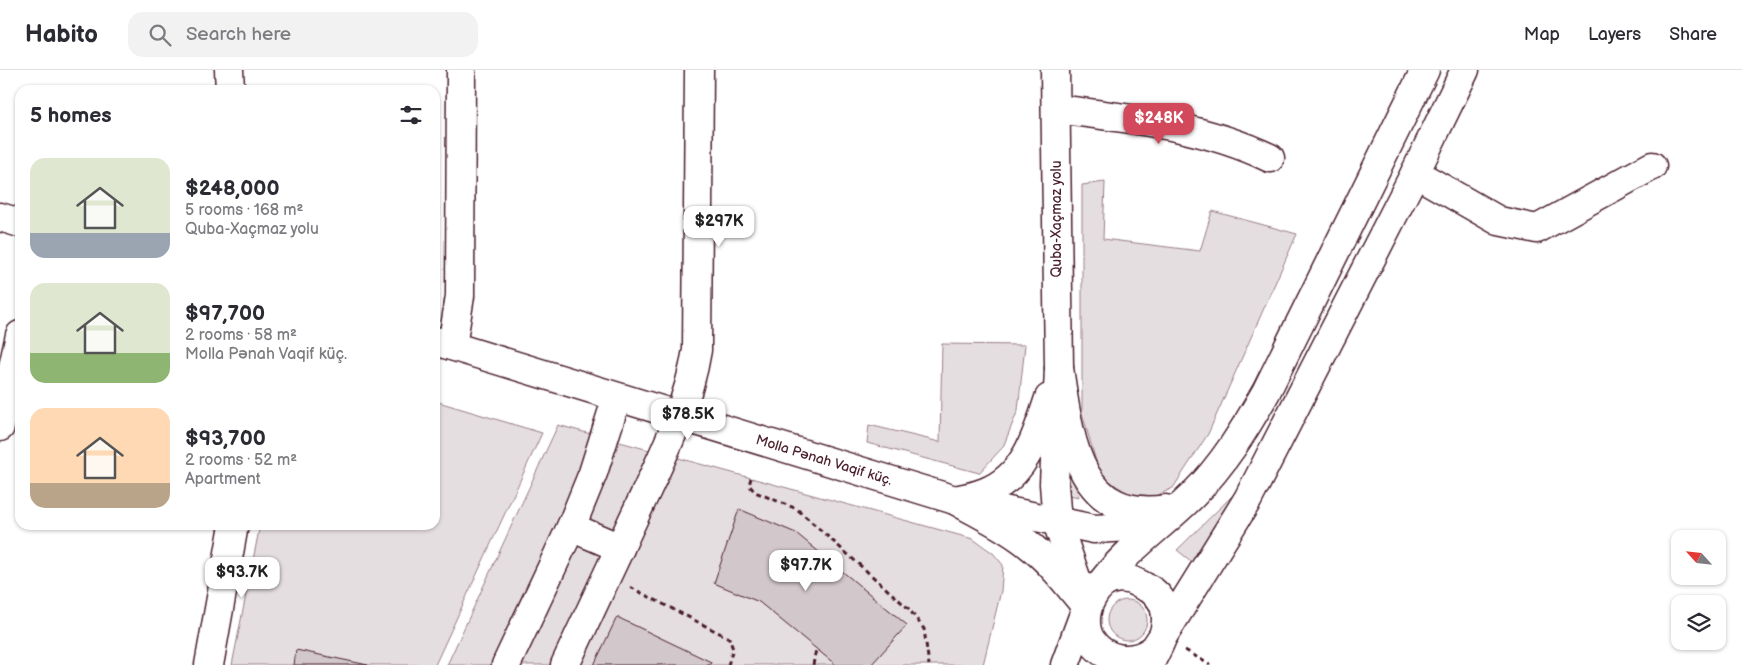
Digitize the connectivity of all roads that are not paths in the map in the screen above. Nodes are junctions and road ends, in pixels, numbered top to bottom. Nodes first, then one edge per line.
1 (229, 70) edge
2 (460, 70) edge
3 (699, 70) edge
4 (1054, 70) edge
5 (1426, 70) edge
6 (1465, 70) edge
7 (230, 85) edge
8 (1056, 109) junction
9 (1270, 158) dead end
10 (1652, 166) dead end
11 (1415, 174) junction
12 (0, 217) edge
13 (15, 222) edge
14 (444, 344) edge
15 (15, 358) edge
16 (1059, 368) junction
17 (617, 397) junction
18 (678, 416) junction
19 (0, 427) edge
20 (1103, 497) junction
21 (955, 500) junction
22 (1182, 506) junction
23 (1057, 522) junction
24 (571, 527) junction
25 (233, 530) edge
26 (1127, 539) junction
27 (620, 548) junction
28 (1155, 591) junction
29 (1090, 602) junction
30 (1163, 636) junction
31 (209, 665) edge
32 (506, 665) edge
33 (565, 665) edge
34 (1065, 665) edge
35 (1149, 665) edge

1 - 7 main road
2 - 14 main road
3 - 18 main road
4 - 8 main road, Quba-Xaçmaz yolu
5 - 22 main road
6 - 11 main road
8 - 9 main road
8 - 16 main road, Quba-Xaçmaz yolu
10 - 11 main road
11 - 30 main road
12 - 13 main road
14 - 17 main road, Molla Pənah Vaqif küç.
15 - 19 main road
16 - 20 main road
16 - 21 main road
16 - 23 main road
17 - 18 main road, Molla Pənah Vaqif küç.
17 - 24 main road
18 - 21 main road, Molla Pənah Vaqif küç.
18 - 27 main road
20 - 22 main road
20 - 26 main road
21 - 23 main road
21 - 29 main road
22 - 26 main road
23 - 26 main road
23 - 29 main road
24 - 27 main road
24 - 32 main road
25 - 31 main road
26 - 28 main road
26 - 29 main road
27 - 33 main road
28 - 29 main road
28 - 30 main road
29 - 30 main road
29 - 34 main road
30 - 35 main road

